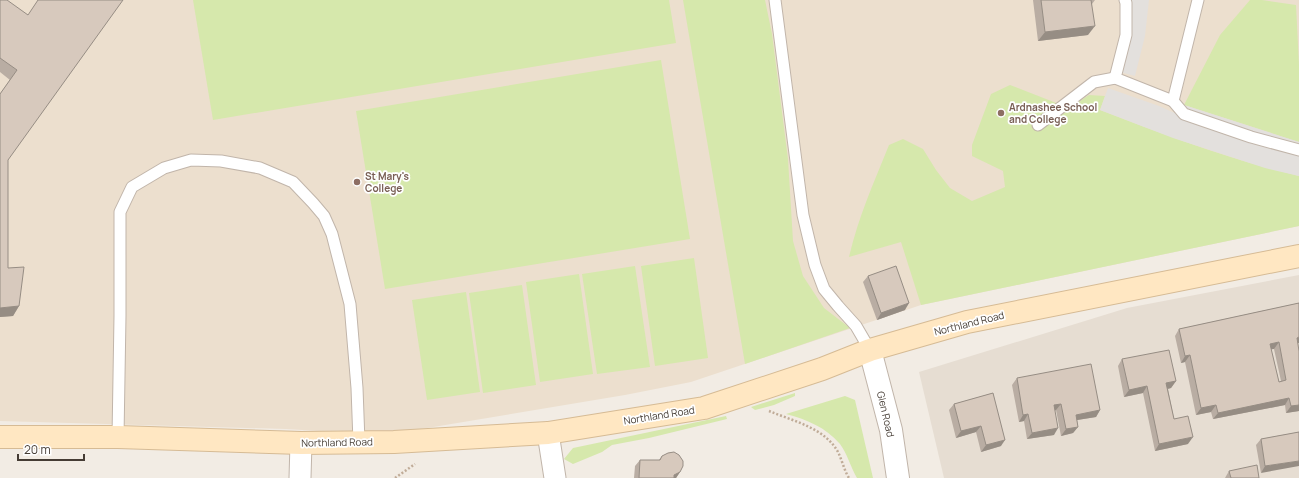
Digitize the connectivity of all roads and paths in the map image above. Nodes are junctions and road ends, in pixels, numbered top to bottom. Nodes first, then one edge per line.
1 (776, 0) edge
2 (1125, 0) edge
3 (1198, 0) edge
4 (1115, 78) junction
5 (1173, 101) junction
6 (1038, 125) dead end
7 (1299, 150) edge
8 (1299, 256) edge
9 (870, 350) junction
10 (769, 411) dead end
11 (548, 433) junction
12 (0, 437) edge
13 (118, 437) junction
14 (359, 442) junction
15 (301, 443) junction
16 (415, 464) dead end
17 (300, 478) edge
18 (395, 478) edge
19 (555, 478) edge
20 (849, 478) edge
21 (898, 478) edge

1 - 9 lane
2 - 4 lane
3 - 5 lane
4 - 5 lane
4 - 6 lane
5 - 7 lane
8 - 9 main road, Northland Road
9 - 11 main road, Northland Road
9 - 21 street, Glen Road
10 - 20 path
11 - 14 main road, Northland Road
11 - 19 street
12 - 13 main road, Northland Road
13 - 14 lane
13 - 15 main road, Northland Road
14 - 15 main road, Northland Road
15 - 17 street
16 - 18 path

